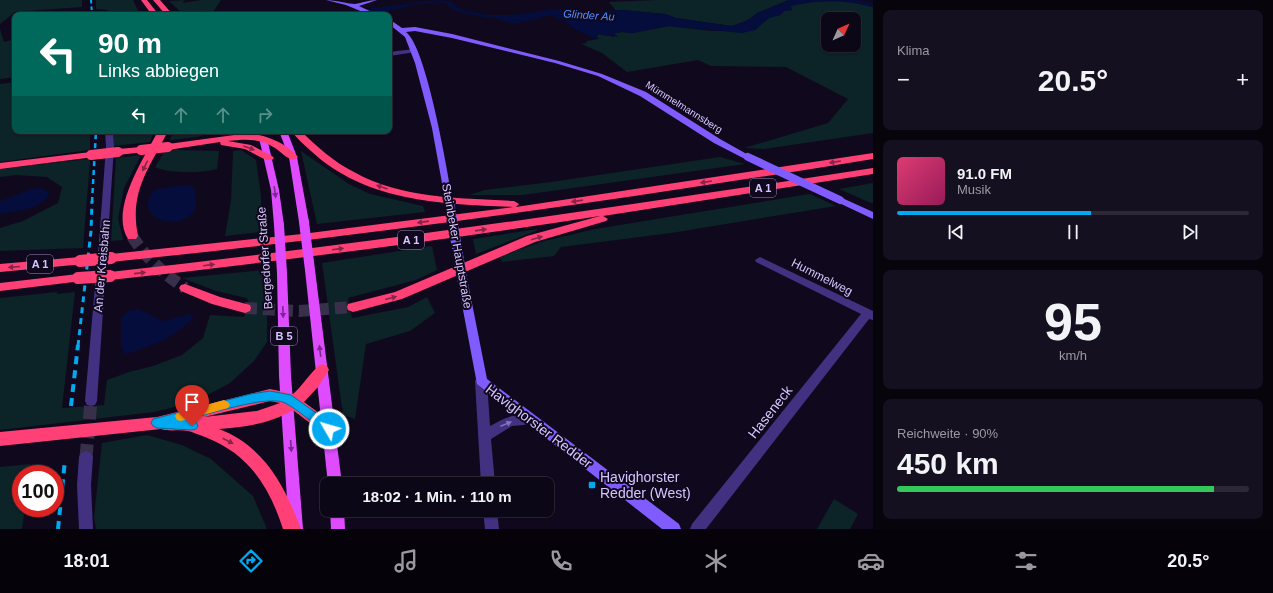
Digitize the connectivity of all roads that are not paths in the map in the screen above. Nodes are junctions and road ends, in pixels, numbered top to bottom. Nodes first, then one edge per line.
1 (144, 0) edge
2 (156, 0) edge
3 (329, 0) edge
4 (374, 0) edge
5 (354, 6) junction
6 (153, 12) edge
7 (167, 12) edge
8 (368, 12) edge
9 (392, 23) edge
10 (403, 30) junction
11 (414, 51) junction
12 (392, 54) edge
13 (109, 134) edge
14 (162, 134) edge
15 (219, 134) edge
16 (284, 134) edge
17 (299, 134) edge
18 (261, 135) edge
19 (195, 144) junction
20 (873, 156) edge
21 (293, 157) junction
22 (269, 158) junction
23 (0, 166) edge
24 (873, 171) edge
25 (545, 205) junction
26 (652, 205) junction
27 (873, 216) edge
28 (132, 236) tunnel mouth
29 (760, 260) dead end
30 (0, 268) edge
31 (0, 287) edge
32 (185, 288) tunnel mouth
33 (353, 307) tunnel mouth
34 (244, 308) tunnel mouth
35 (870, 315) edge
36 (322, 370) junction
37 (481, 381) junction
38 (91, 401) tunnel mouth
39 (290, 402) junction
40 (531, 420) junction
41 (157, 423) junction
42 (192, 426) junction
43 (329, 429) junction
44 (484, 437) junction
45 (0, 439) edge
46 (86, 457) tunnel mouth
47 (333, 477) edge
48 (487, 477) edge
49 (337, 517) edge
50 (491, 517) edge
51 (86, 529) edge
52 (292, 529) edge
53 (296, 529) edge
54 (338, 529) edge
55 (492, 529) edge
56 (674, 529) edge
57 (697, 529) edge

1 - 6 highway
2 - 7 highway
3 - 5 street
4 - 5 street
5 - 8 street
9 - 10 street, Steinbeker Hauptstraße
10 - 11 street, Steinbeker Hauptstraße
10 - 27 street, Mümmelmannsberg, bridge
11 - 12 street
11 - 37 street, Steinbeker Hauptstraße, bridge
13 - 38 street, An der Kreisbahn
14 -> 28 highway
15 - 19 highway
16 - 21 main road
25 -> 17 highway
18 - 19 highway
18 - 21 highway
18 - 22 main road, Bergedorfer Straße / B 5
19 -> 22 highway
19 - 23 highway, bridge
20 -> 25 highway, A 1
36 -> 21 main road, bridge
22 -> 39 main road, Bergedorfer Straße / B 5, bridge
24 - 26 highway, A 1
25 -> 30 highway, A 1, bridge
31 -> 26 highway, A 1, bridge
33 -> 26 highway
29 - 35 street, Hummelweg
32 - 34 highway
35 - 57 street, Haseneck
36 - 39 highway
36 - 43 main road
37 - 40 street, Havighorster Redder
37 - 44 street, Steinbeker Hauptstraße
39 - 41 highway
39 - 42 highway
39 - 43 highway
39 -> 53 main road, Bergedorfer Straße / B 5
44 -> 40 street
40 - 56 street, Havighorster Redder
41 - 42 highway
41 - 45 highway
42 -> 52 highway
43 - 47 main road
44 - 48 street, Steinbeker Hauptstraße
46 - 51 street
49 - 54 main road
50 - 55 street

